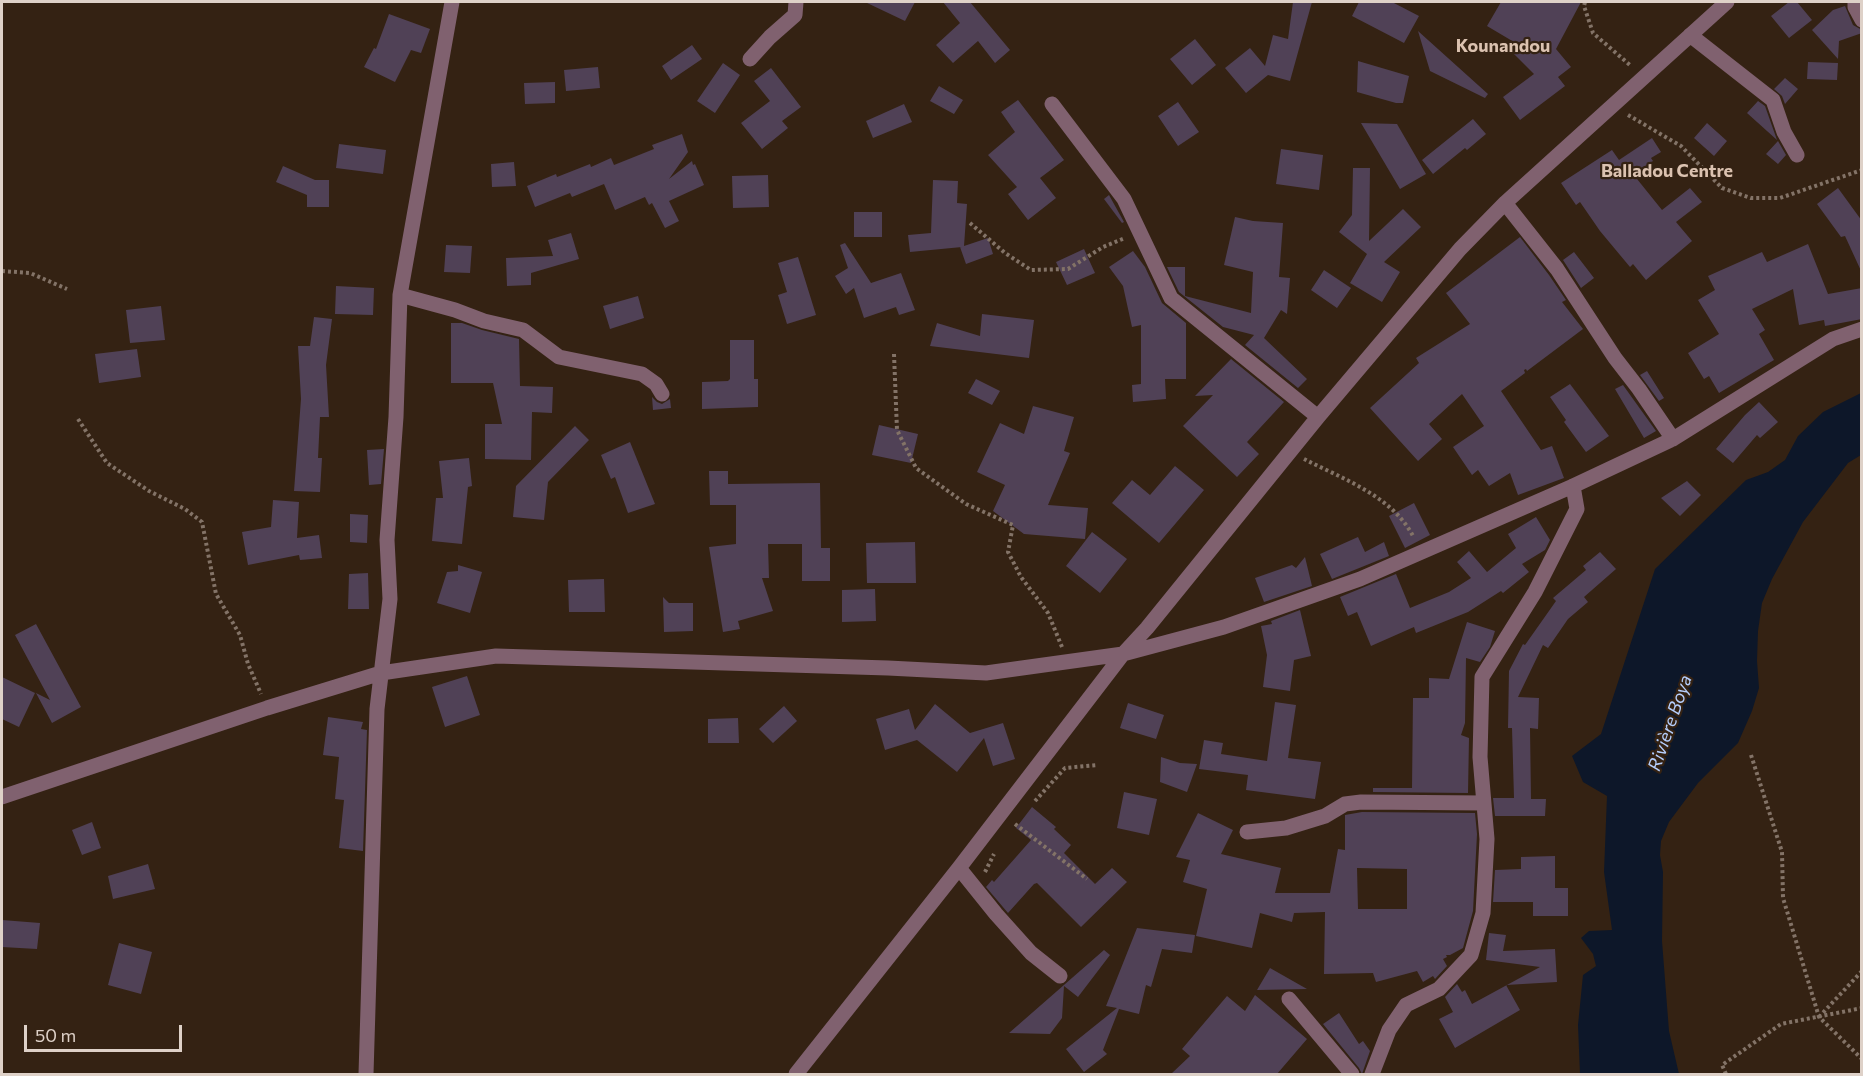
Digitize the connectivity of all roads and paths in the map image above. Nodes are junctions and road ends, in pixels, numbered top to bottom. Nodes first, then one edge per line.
1 (452, 2) edge
2 (796, 2) edge
3 (1585, 2) edge
4 (1727, 2) edge
5 (1855, 2) edge
6 (1862, 20) edge
7 (1690, 35) junction
8 (750, 59) dead end
9 (1643, 76) junction
10 (1052, 104) dead end
11 (1611, 106) junction
12 (1797, 155) dead end
13 (1862, 170) edge
14 (1505, 204) junction
15 (970, 223) dead end
16 (1139, 231) junction
17 (2, 271) edge
18 (67, 289) dead end
19 (400, 295) junction
20 (1862, 329) edge
21 (894, 354) dead end
22 (662, 394) dead end
23 (1318, 417) junction
24 (78, 419) dead end
25 (1673, 439) junction
26 (1290, 452) junction
27 (1573, 486) junction
28 (1422, 552) junction
29 (1123, 654) junction
30 (1068, 661) junction
31 (381, 673) junction
32 (267, 708) junction
33 (1751, 755) dead end
34 (1097, 765) dead end
35 (2, 797) edge
36 (1484, 802) junction
37 (1029, 808) dead end
38 (1022, 816) dead end
39 (1015, 824) junction
40 (1009, 831) dead end
41 (1247, 831) dead end
42 (998, 848) dead end
43 (959, 868) junction
44 (1087, 879) dead end
45 (976, 888) junction
46 (1862, 971) edge
47 (1060, 976) dead end
48 (1289, 999) dead end
49 (1862, 1008) edge
50 (1819, 1017) junction
51 (1862, 1059) edge
52 (366, 1074) edge
53 (796, 1074) edge
54 (1352, 1074) edge
55 (1372, 1074) edge
56 (1726, 1074) edge

1 - 19 street
2 - 8 street
3 - 9 path
4 - 7 street
5 - 6 street
7 - 9 street
7 - 12 street
9 - 11 street
10 - 16 street
11 - 13 path
11 - 14 street
14 - 23 street
14 - 25 street
15 - 16 path
16 - 23 street
17 - 18 path
19 - 22 street
19 - 31 street
20 - 25 street
21 - 30 path
23 - 26 street
24 - 32 path
25 - 27 street
26 - 28 path
26 - 29 street
27 - 28 street
27 - 36 street
28 - 29 street
29 - 30 street
29 - 43 street
30 - 31 street
31 - 32 street
31 - 52 street
32 - 35 street
33 - 50 path
34 - 37 path
36 - 41 street
36 - 55 street
38 - 39 path
39 - 40 path
39 - 44 path
42 - 45 path
43 - 45 street
43 - 53 street
45 - 47 street
46 - 50 path
48 - 54 street
49 - 50 path
50 - 51 path
50 - 56 path

